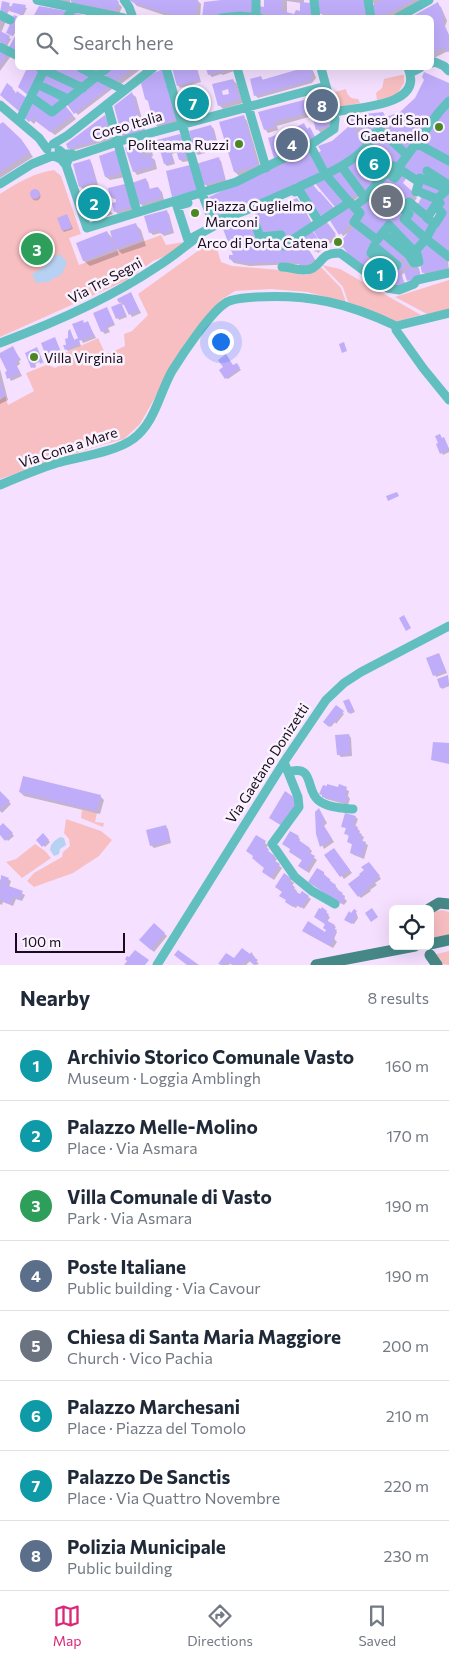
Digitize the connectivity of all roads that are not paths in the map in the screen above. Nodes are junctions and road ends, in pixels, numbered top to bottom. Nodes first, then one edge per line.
1 (37, 0) edge
2 (124, 0) edge
3 (256, 0) edge
4 (314, 0) edge
5 (368, 0) edge
6 (429, 0) edge
7 (69, 4) edge
8 (0, 15) edge
9 (112, 15) edge
10 (132, 15) edge
11 (258, 15) edge
12 (316, 15) edge
13 (370, 15) edge
14 (402, 15) edge
15 (10, 20) dead end
16 (0, 46) edge
17 (15, 54) edge
18 (434, 62) edge
19 (447, 66) edge
20 (42, 70) edge
21 (44, 70) edge
22 (85, 70) edge
23 (105, 70) edge
24 (150, 70) edge
25 (167, 70) edge
26 (238, 70) edge
27 (322, 70) edge
28 (409, 70) edge
29 (98, 76) junction
30 (37, 84) junction
31 (326, 86) junction
32 (82, 88) junction
33 (124, 90) junction
34 (31, 97) junction
35 (68, 99) junction
36 (449, 101) edge
37 (107, 104) junction
38 (0, 105) edge
39 (248, 106) junction
40 (334, 112) junction
41 (19, 121) junction
42 (182, 124) junction
43 (118, 142) junction
44 (416, 143) junction
45 (310, 145) junction
46 (56, 147) junction
47 (407, 155) junction
48 (72, 158) junction
49 (449, 161) edge
50 (342, 167) junction
51 (266, 168) junction
52 (397, 168) junction
53 (427, 171) dead end
54 (325, 174) junction
55 (420, 180) junction
56 (0, 184) edge
57 (448, 188) edge
58 (298, 189) junction
59 (203, 196) junction
60 (365, 198) junction
61 (436, 203) junction
62 (352, 205) junction
63 (138, 212) junction
64 (251, 212) dead end
65 (430, 220) junction
66 (319, 222) junction
67 (213, 224) junction
68 (256, 226) dead end
69 (383, 232) junction
70 (426, 239) junction
71 (412, 253) junction
72 (449, 257) edge
73 (397, 265) dead end
74 (282, 267) dead end
75 (449, 272) edge
76 (422, 279) junction
77 (449, 312) edge
78 (396, 326) junction
79 (0, 343) edge
80 (449, 400) edge
81 (0, 485) edge
82 (449, 626) edge
83 (284, 762) junction
84 (288, 772) junction
85 (353, 809) dead end
86 (335, 904) dead end
87 (449, 904) edge
88 (434, 906) edge
89 (449, 940) edge
90 (394, 950) edge
91 (429, 955) edge
92 (157, 965) edge
93 (316, 965) edge
94 (437, 965) edge

1 - 7 street
2 - 10 street
3 - 11 street
4 - 12 street
5 - 13 street
6 - 14 street
7 - 9 street
8 - 15 street
16 - 17 street
18 - 19 street
20 - 30 street
21 - 32 street
22 - 29 street
23 - 29 street
24 - 33 street
25 - 42 street
26 - 39 street
27 - 31 street
28 - 40 street
29 - 32 street
29 - 33 street
30 - 34 street
30 - 35 street
31 - 39 street, Corso Italia
31 - 40 street
32 - 35 street
33 - 37 street
34 - 35 street
34 - 41 street
36 - 44 street
37 - 43 street
37 - 46 street
38 - 41 street
39 - 42 street, Corso Italia
39 - 51 street
40 - 45 street
41 - 46 street
42 - 43 street, Corso Italia
42 - 59 street
43 - 48 street, Corso Italia
43 - 63 street
44 - 47 street
44 - 49 street
45 - 51 street
45 - 54 street
46 - 48 street
46 - 56 street
47 - 50 street
47 - 52 street
48 - 63 street
50 - 54 street
50 - 60 street
51 - 59 street
52 - 55 street
52 - 60 street
53 - 57 street
54 - 58 street
54 - 62 street
55 - 57 street
55 - 61 street
57 - 61 street
58 - 64 street
58 - 66 street
58 - 67 street
59 - 63 street
59 - 67 street
59 - 67 street
60 - 62 street
61 - 65 street
62 - 66 street
62 - 69 street
65 - 70 street
65 - 70 street
66 - 68 street
67 - 79 street, Via Tre Segni
69 - 71 street
69 - 71 street
70 - 71 street
70 - 72 street
71 - 73 street
71 - 76 street
74 - 76 street
75 - 76 street
77 - 78 street
78 - 80 street
78 - 81 street, Via Cona a Mare
82 - 83 street, Via Gaetano Donizetti
83 - 84 street
83 - 92 street, Via Gaetano Donizetti
84 - 85 street
84 - 86 street
87 - 88 main road
89 - 91 main road
90 - 93 main road
91 - 94 main road

